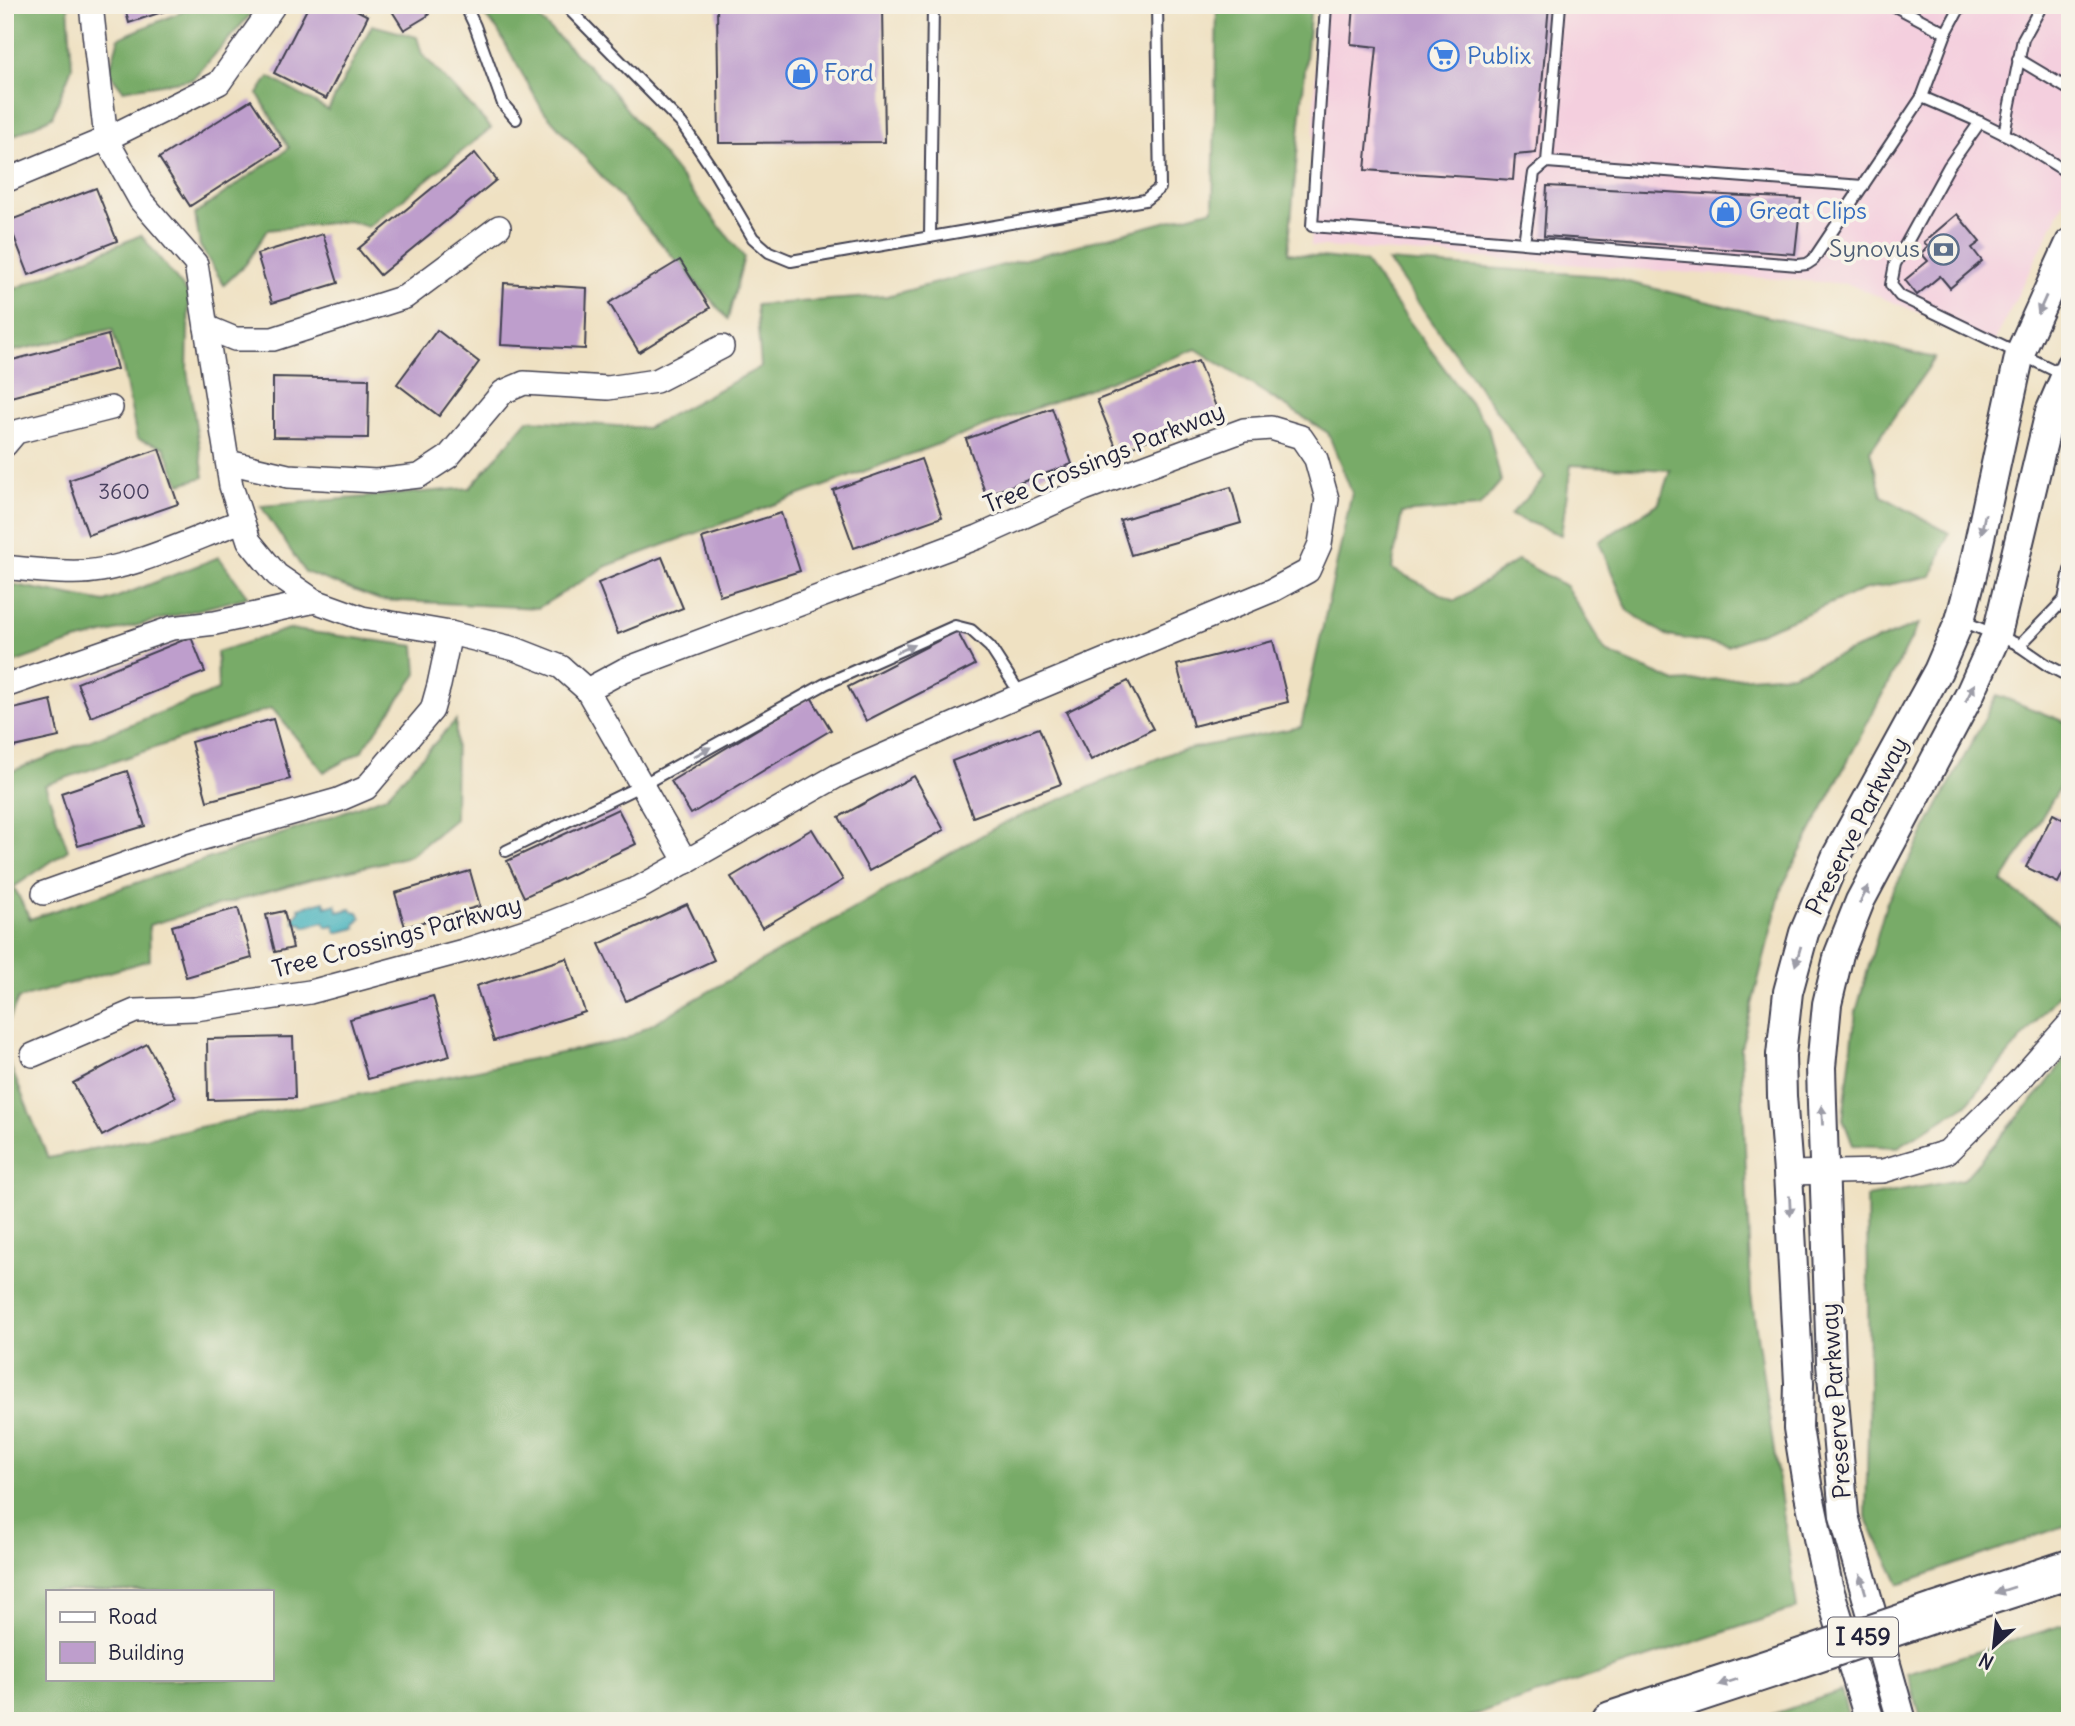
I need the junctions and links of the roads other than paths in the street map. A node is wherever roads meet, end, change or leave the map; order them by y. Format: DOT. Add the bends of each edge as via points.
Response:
graph roads {
  1 [pos="91,5"];
  2 [pos="274,5"];
  3 [pos="465,5"];
  4 [pos="565,5"];
  5 [pos="933,5"];
  6 [pos="1157,5"];
  7 [pos="1326,5"];
  8 [pos="1560,5"];
  9 [pos="1893,5"];
  10 [pos="1961,5"];
  11 [pos="2042,5"];
  12 [pos="1946,33"];
  13 [pos="2018,59"];
  14 [pos="2070,90"];
  15 [pos="1922,97"];
  16 [pos="516,119"];
  17 [pos="1980,122"];
  18 [pos="2004,134"];
  19 [pos="106,139"];
  20 [pos="1547,162"];
  21 [pos="2070,174"];
  22 [pos="5,181"];
  23 [pos="1863,186"];
  24 [pos="499,227"];
  25 [pos="930,237"];
  26 [pos="1524,243"];
  27 [pos="2070,243"];
  28 [pos="206,327"];
  29 [pos="722,347"];
  30 [pos="2020,353"];
  31 [pos="2068,371"];
  32 [pos="111,408"];
  33 [pos="5,445"];
  34 [pos="228,462"];
  35 [pos="242,521"];
  36 [pos="5,567"];
  37 [pos="2070,570"];
  38 [pos="314,601"];
  39 [pos="1960,620"];
  40 [pos="450,633"];
  41 [pos="2008,640"];
  42 [pos="2070,677"];
  43 [pos="5,686"];
  44 [pos="587,690"];
  45 [pos="1021,695"];
  46 [pos="642,785"];
  47 [pos="506,851"];
  48 [pos="686,862"];
  49 [pos="44,893"];
  50 [pos="2070,1023"];
  51 [pos="33,1055"];
  52 [pos="1825,1172"];
  53 [pos="1788,1173"];
  54 [pos="2067,1570"];
  55 [pos="1611,1721"];
  56 [pos="1870,1721"];
  57 [pos="1902,1721"];
  1 -- 19 [label="street"];
  2 -- 19 [label="street" via="219,83"];
  3 -- 16 [label="lane" via="503,104"];
  4 -- 25 [label="lane" via="682,124 753,238 769,252 791,261"];
  5 -- 25 [label="lane"];
  6 -- 25 [label="lane" via="1160,188 1145,200"];
  7 -- 26 [label="lane" via="1312,226"];
  8 -- 20 [label="lane"];
  9 -- 12 [label="lane"];
  10 -- 12 [label="lane"];
  11 -- 13 [label="lane" via="2023,39"];
  12 -- 15 [label="lane"];
  13 -- 14 [label="lane"];
  13 -- 18 [label="lane"];
  15 -- 17 [label="lane"];
  15 -- 23 [label="lane"];
  17 -- 18 [label="lane"];
  17 -- 30 [label="lane" via="1949,166 1895,264 1891,285 1900,296"];
  18 -- 21 [label="lane"];
  19 -- 22 [label="street"];
  19 -- 28 [label="street" via="141,201 196,264"];
  20 -- 23 [label="lane"];
  20 -- 26 [label="lane" via="1534,173"];
  23 -- 26 [label="lane" via="1807,264"];
  24 -- 28 [label="street" via="405,297 273,339 235,339"];
  27 -- 30 [label="street, Preserve Parkway, one-way"];
  28 -- 34 [label="street"];
  29 -- 34 [label="street" via="656,381 608,388 524,383 503,392 448,457 419,476 376,481 288,476"];
  30 -- 31 [label="lane"];
  30 -- 39 [label="street, Preserve Parkway, one-way"];
  31 -- 41 [label="street, Preserve Parkway" via="2050,412"];
  32 -- 33 [label="street" via="16,432"];
  34 -- 35 [label="street"];
  35 -- 36 [label="street" via="126,564 83,572"];
  35 -- 38 [label="street" via="249,541 277,575"];
  37 -- 41 [label="lane" via="2064,600"];
  38 -- 40 [label="street" via="362,618"];
  38 -- 43 [label="street" via="172,628"];
  39 -- 41 [label="lane"];
  39 -- 53 [label="street, Preserve Parkway, one-way" via="1938,671 1837,855 1804,933 1788,992 1781,1055"];
  40 -- 44 [label="street" via="515,649 561,667"];
  40 -- 49 [label="street" via="432,710 366,788 182,844"];
  41 -- 42 [label="lane"];
  52 -- 41 [label="street, Preserve Parkway, one-way" via="1821,1067 1827,1004 1839,954 1860,901 1969,696"];
  44 -- 45 [label="street, Tree Crossings Parkway" via="624,670 978,537 1084,489 1244,430 1270,428 1301,437 1316,459 1327,499 1320,544 1308,571 1273,590"];
  44 -- 46 [label="street"];
  46 -- 45 [label="lane, one-way" via="825,684 955,626 971,630 990,647"];
  45 -- 48 [label="street, Tree Crossings Parkway" via="837,776"];
  46 -- 47 [label="lane"];
  46 -- 48 [label="street"];
  48 -- 51 [label="street, Tree Crossings Parkway" via="639,888 463,951 310,992 195,1009 135,1011"];
  50 -- 52 [label="street" via="1947,1152 1883,1171"];
  52 -- 53 [label="street"];
  57 -- 52 [label="street, Preserve Parkway, one-way" via="1844,1516 1831,1363"];
  53 -- 56 [label="street, Preserve Parkway, one-way" via="1798,1428 1828,1586"];
  54 -- 55 [label="highway, I 459, one-way, bridge"];
}
